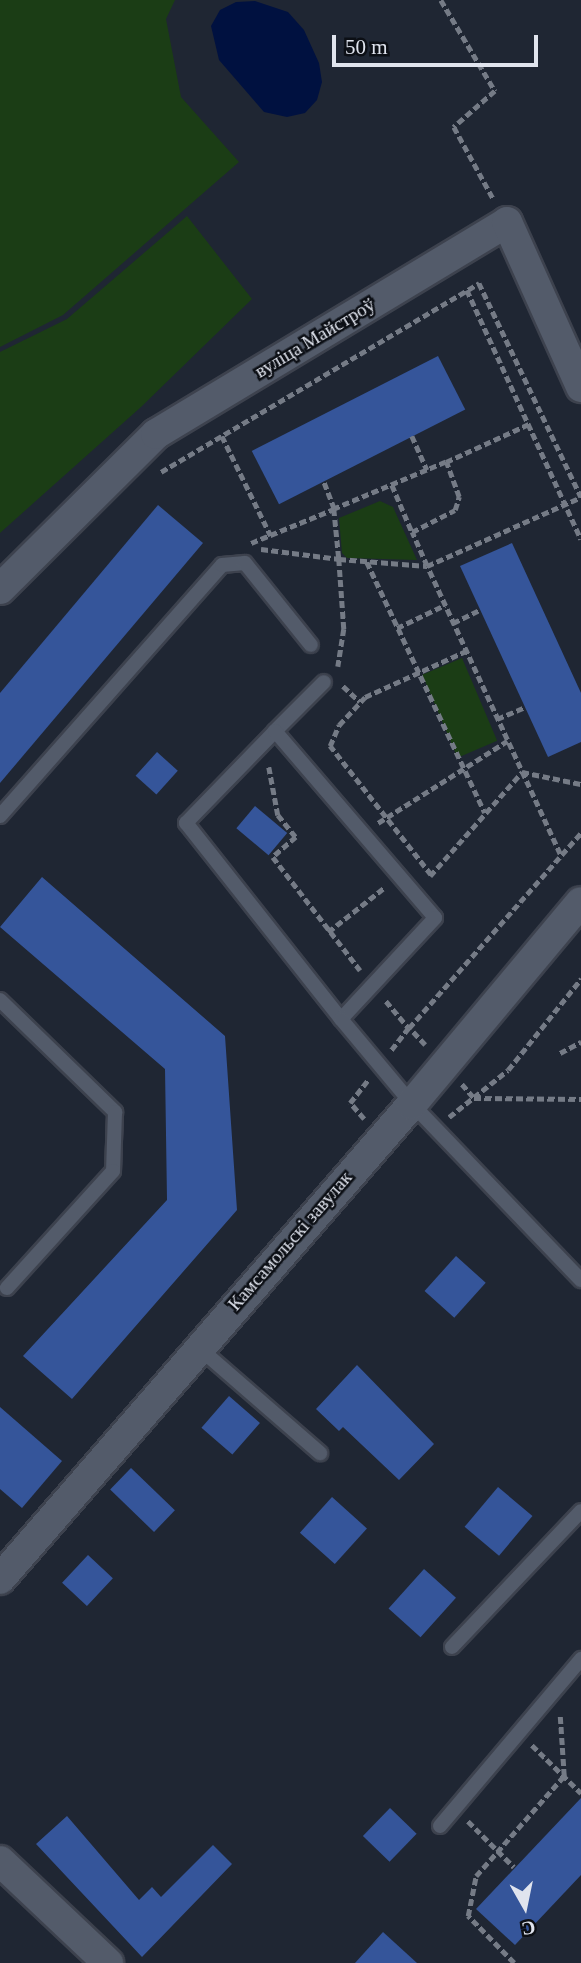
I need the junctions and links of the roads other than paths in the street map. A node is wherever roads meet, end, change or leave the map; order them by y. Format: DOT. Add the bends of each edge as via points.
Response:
graph roads {
  1 [pos="581,387"];
  2 [pos="0,589"];
  3 [pos="311,645"];
  4 [pos="324,682"];
  5 [pos="275,731"];
  6 [pos="0,816"];
  7 [pos="581,902"];
  8 [pos="0,1000"];
  9 [pos="341,1019"];
  10 [pos="412,1104"];
  11 [pos="581,1280"];
  12 [pos="7,1288"];
  13 [pos="198,1347"];
  14 [pos="320,1453"];
  15 [pos="581,1511"];
  16 [pos="0,1579"];
  17 [pos="452,1647"];
  18 [pos="581,1659"];
  19 [pos="440,1826"];
  20 [pos="0,1861"];
  21 [pos="108,1963"];
  1 -- 2 [label="street, вуліца Майстроў" via="507,222 156,434"];
  3 -- 6 [label="lane" via="245,563 222,565"];
  4 -- 5 [label="lane"];
  5 -- 9 [label="lane" via="186,823"];
  5 -- 9 [label="lane" via="435,918"];
  7 -- 10 [label="street, Камсамольскі завулак"];
  8 -- 12 [label="lane" via="115,1112 113,1171"];
  9 -- 10 [label="lane"];
  10 -- 11 [label="lane"];
  10 -- 13 [label="street, Камсамольскі завулак"];
  13 -- 14 [label="lane"];
  13 -- 16 [label="street, Камсамольскі завулак"];
  15 -- 17 [label="lane"];
  18 -- 19 [label="lane"];
  20 -- 21 [label="street"];
}
